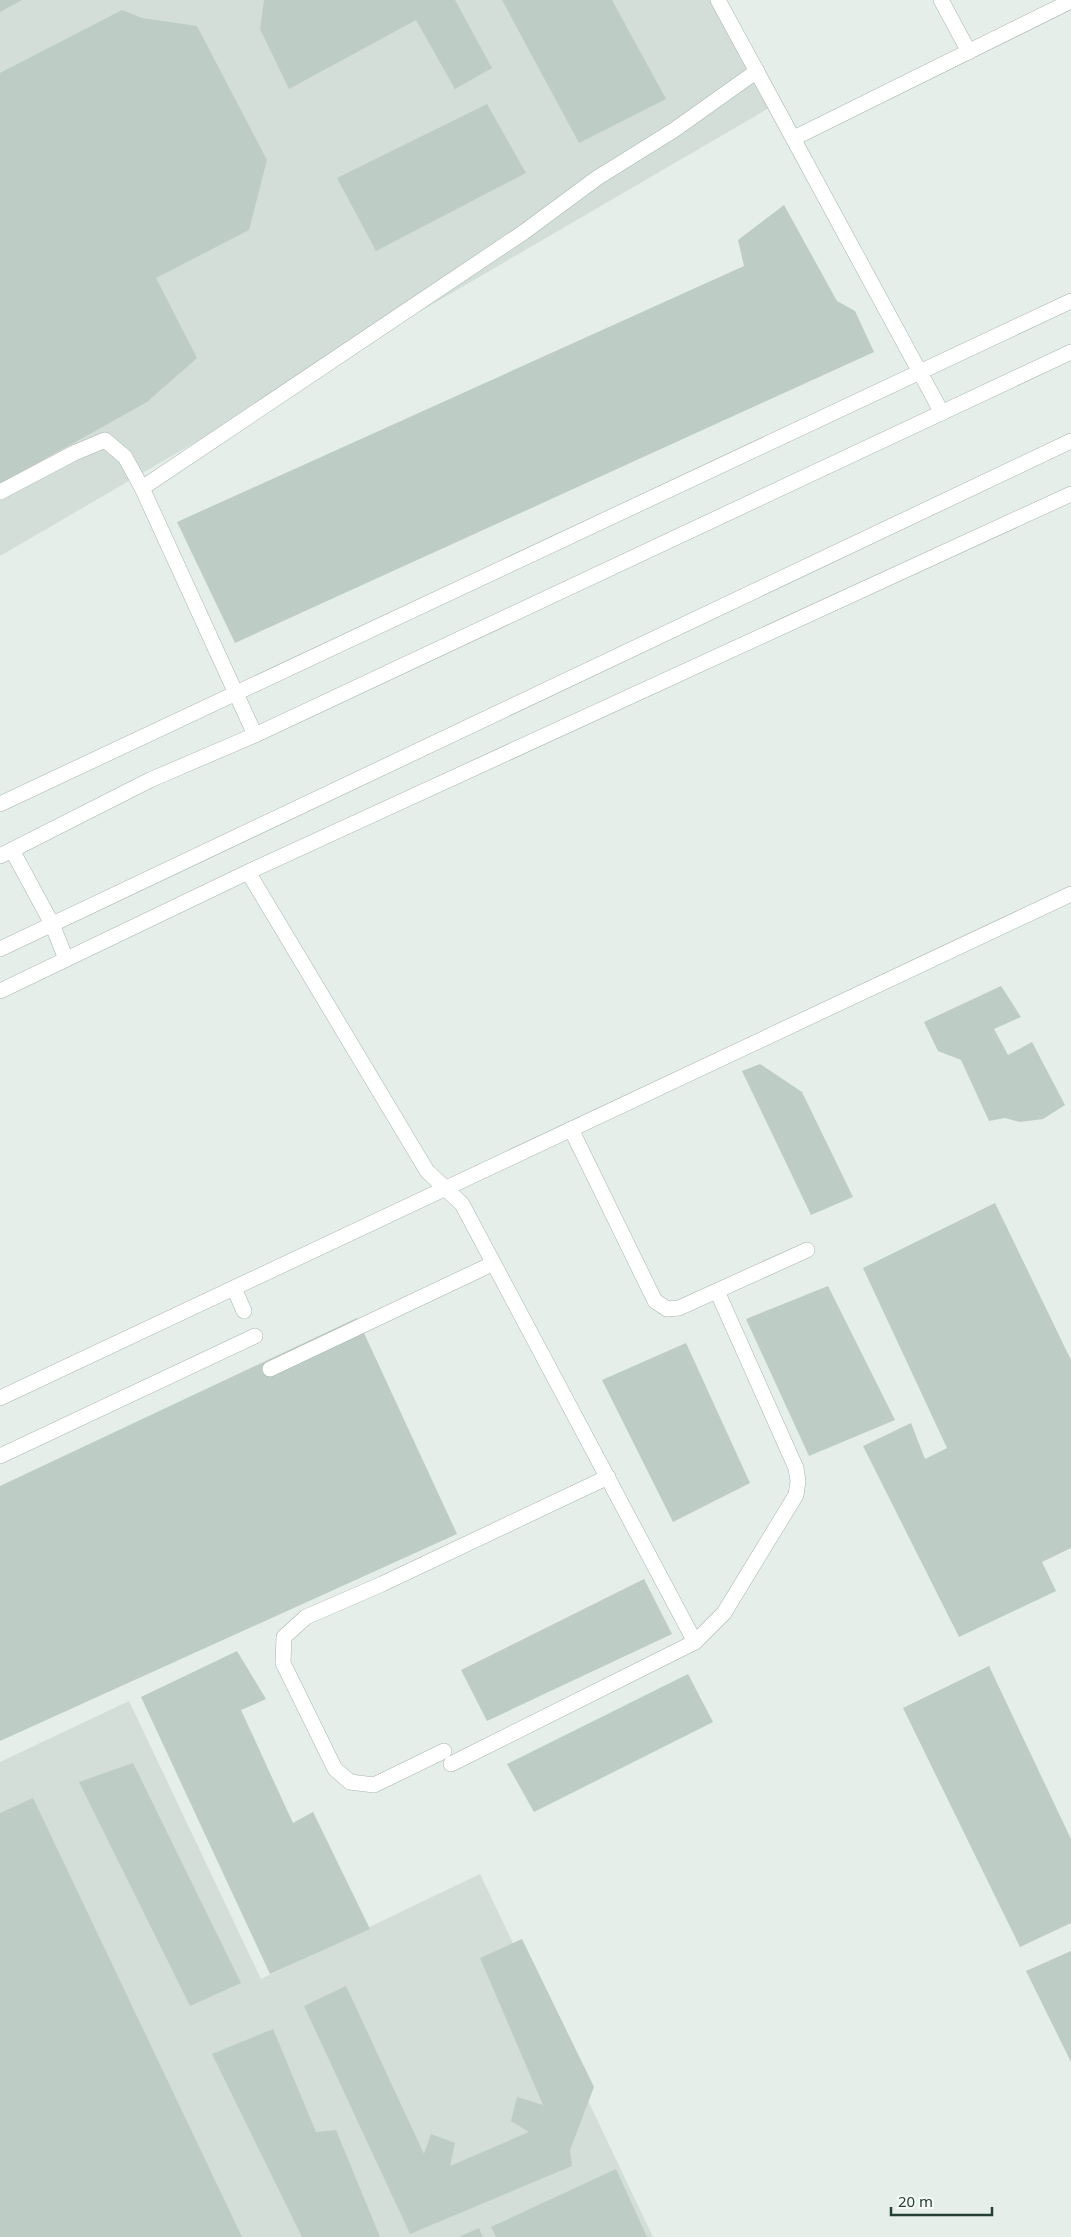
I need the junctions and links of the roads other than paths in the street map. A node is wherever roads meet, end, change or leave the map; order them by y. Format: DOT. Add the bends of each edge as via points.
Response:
graph roads {
  1 [pos="718,0"];
  2 [pos="941,0"];
  3 [pos="1071,1"];
  4 [pos="969,52"];
  5 [pos="757,71"];
  6 [pos="794,138"];
  7 [pos="1071,301"];
  8 [pos="1071,352"];
  9 [pos="920,372"];
  10 [pos="942,413"];
  11 [pos="1071,441"];
  12 [pos="142,488"];
  13 [pos="0,492"];
  14 [pos="1071,494"];
  15 [pos="236,693"];
  16 [pos="255,736"];
  17 [pos="0,804"];
  18 [pos="6,853"];
  19 [pos="248,872"];
  20 [pos="1071,894"];
  21 [pos="52,924"];
  22 [pos="0,949"];
  23 [pos="66,959"];
  24 [pos="0,992"];
  25 [pos="571,1129"];
  26 [pos="447,1188"];
  27 [pos="807,1250"];
  28 [pos="492,1264"];
  29 [pos="234,1288"];
  30 [pos="717,1291"];
  31 [pos="244,1311"];
  32 [pos="256,1336"];
  33 [pos="270,1369"];
  34 [pos="0,1398"];
  35 [pos="0,1456"];
  36 [pos="608,1477"];
  37 [pos="695,1642"];
  38 [pos="444,1751"];
  39 [pos="452,1764"];
  1 -- 5 [label="street"];
  2 -- 4 [label="street"];
  3 -- 4 [label="street"];
  4 -- 6 [label="street"];
  5 -- 6 [label="street"];
  5 -- 12 [label="street"];
  6 -- 9 [label="street"];
  7 -- 9 [label="street"];
  8 -- 10 [label="street"];
  9 -- 10 [label="street"];
  9 -- 15 [label="street"];
  10 -- 16 [label="street"];
  11 -- 21 [label="street"];
  12 -- 13 [label="street" via="125,457 105,440"];
  12 -- 15 [label="street"];
  14 -- 19 [label="street"];
  15 -- 16 [label="street"];
  15 -- 17 [label="street"];
  16 -- 18 [label="street" via="150,780"];
  18 -- 21 [label="street"];
  19 -- 23 [label="street"];
  19 -- 26 [label="street" via="427,1171"];
  20 -- 25 [label="street"];
  21 -- 22 [label="street"];
  21 -- 23 [label="street"];
  23 -- 24 [label="street"];
  25 -- 26 [label="street"];
  25 -- 30 [label="street" via="655,1301 667,1309 679,1308"];
  26 -- 28 [label="street" via="462,1204"];
  26 -- 29 [label="street"];
  27 -- 30 [label="street"];
  28 -- 33 [label="street"];
  28 -- 36 [label="street"];
  29 -- 31 [label="street"];
  29 -- 34 [label="street"];
  30 -- 37 [label="street" via="796,1468 798,1481 796,1496 724,1613"];
  32 -- 35 [label="street"];
  36 -- 37 [label="street"];
  36 -- 38 [label="street" via="306,1617 284,1637 283,1663 335,1769 350,1782 374,1785"];
  37 -- 39 [label="street"];
}
